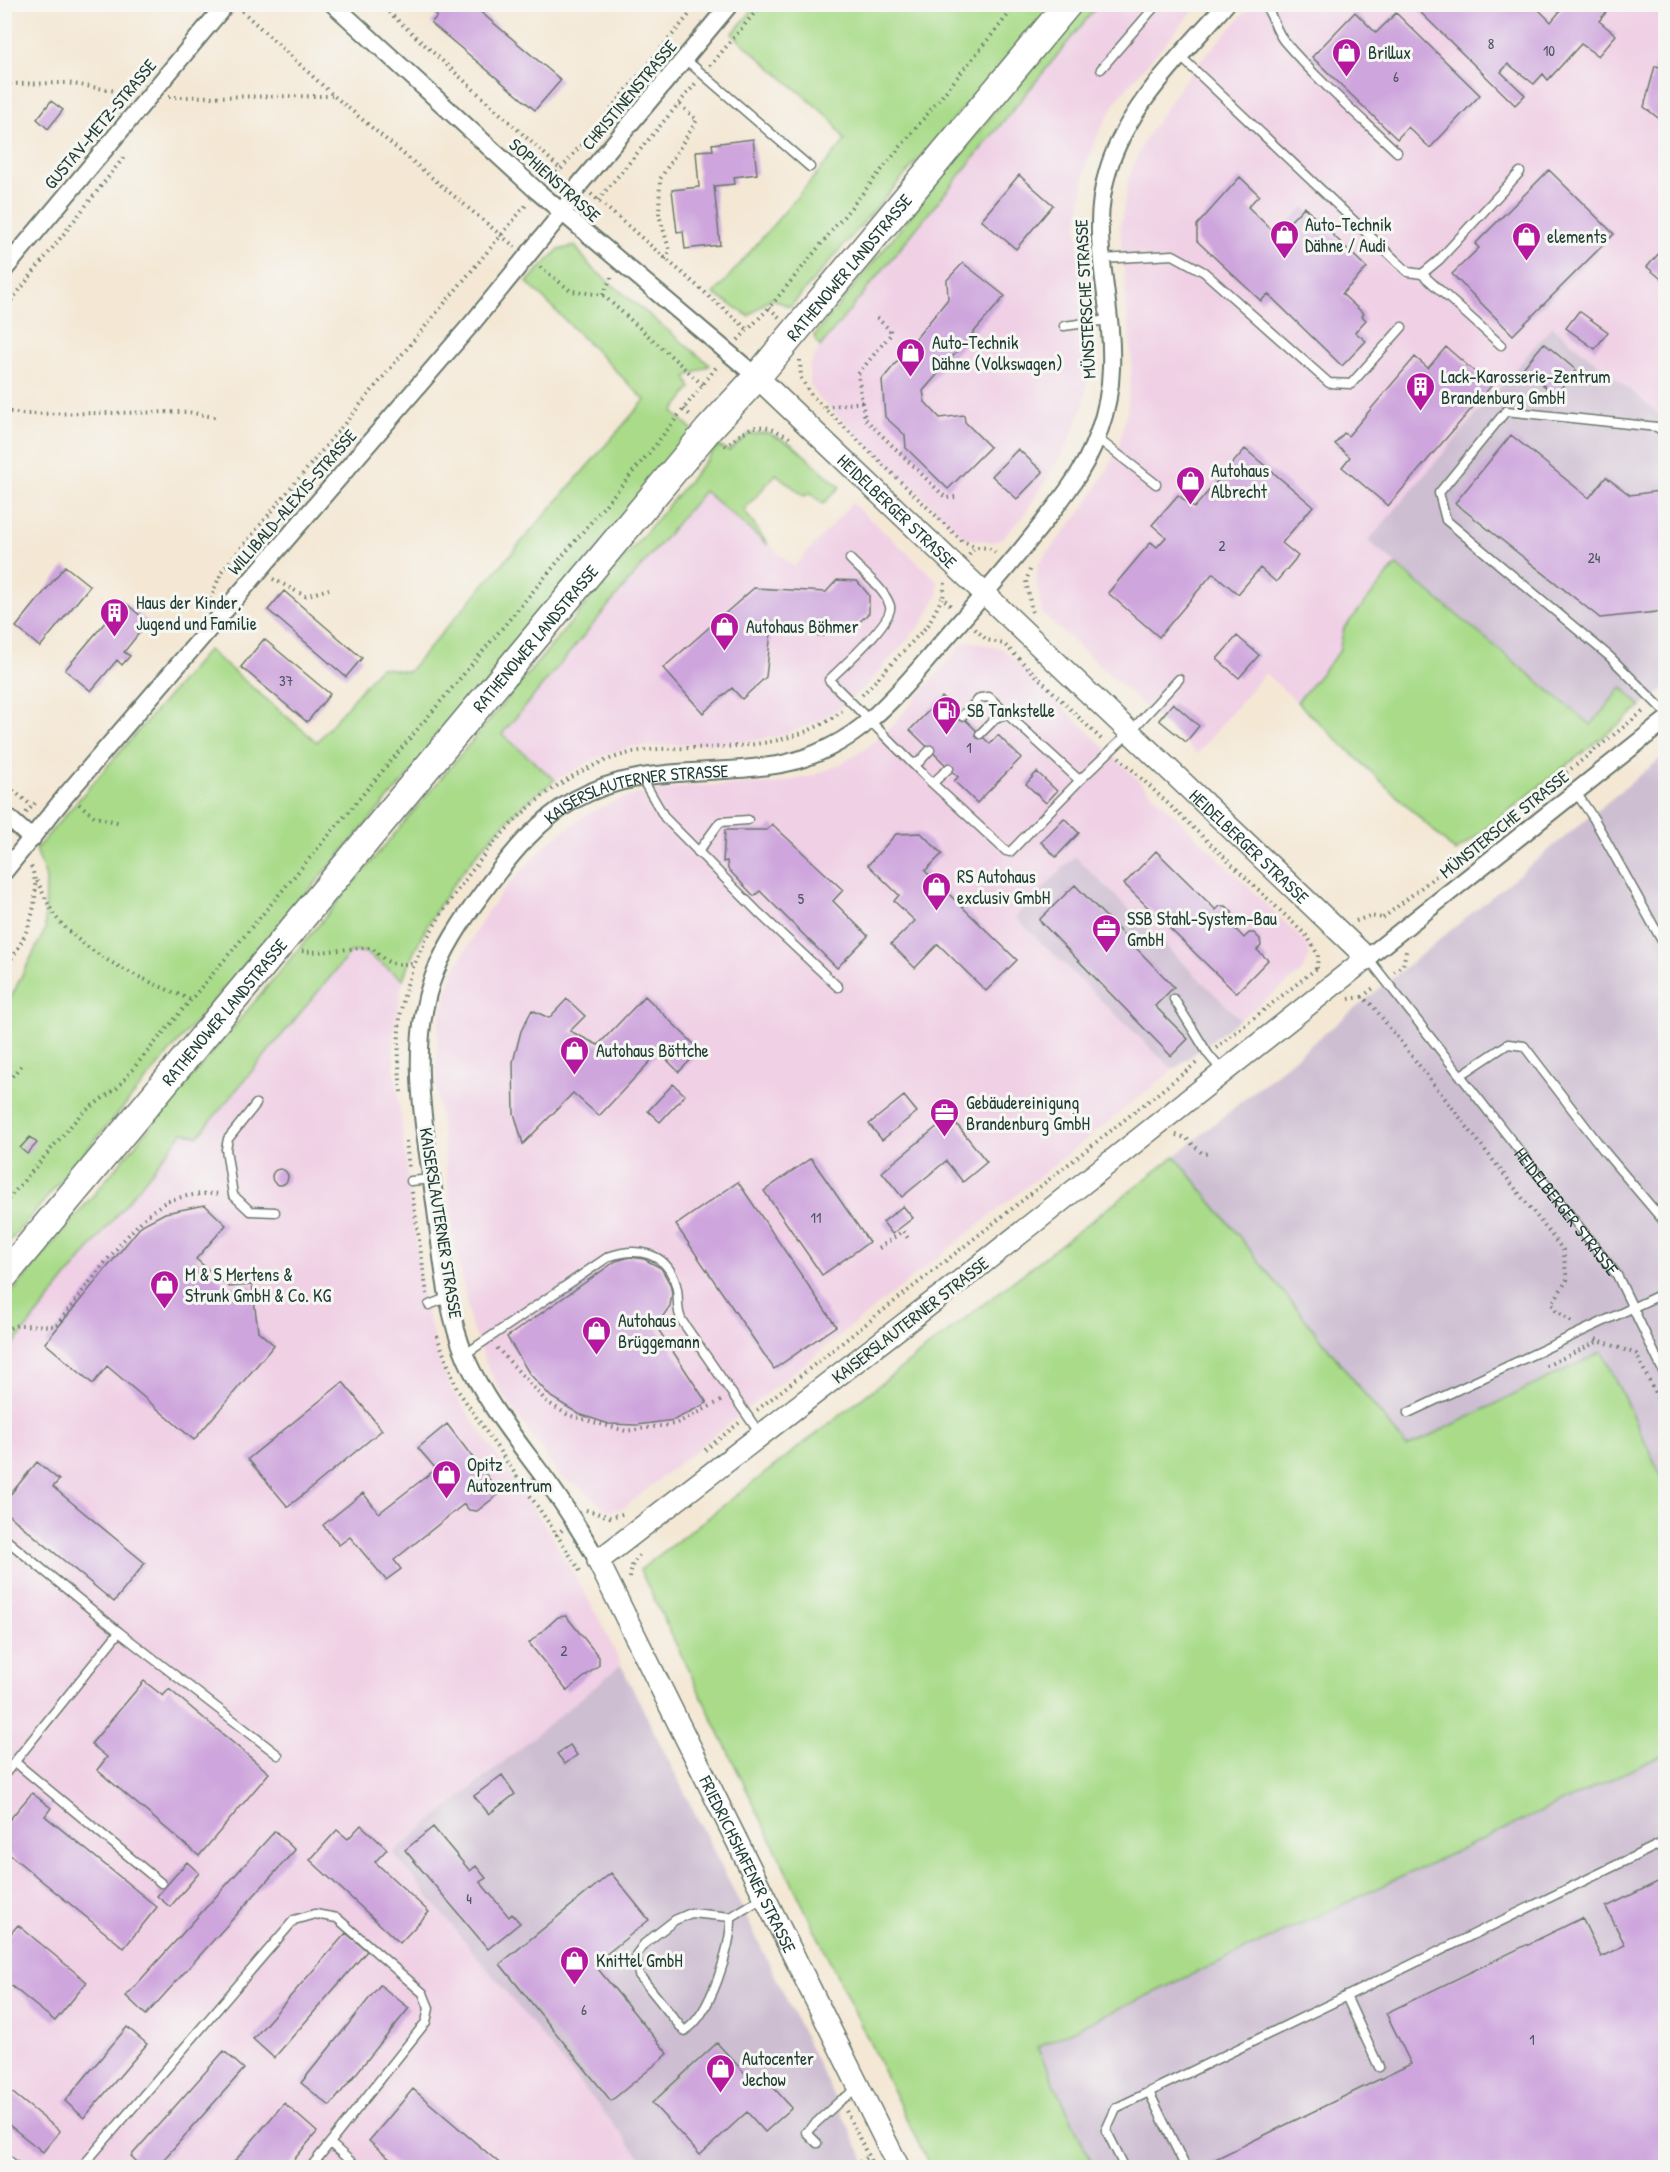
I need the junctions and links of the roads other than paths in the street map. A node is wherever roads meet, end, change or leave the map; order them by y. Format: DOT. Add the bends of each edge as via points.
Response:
graph roads {
  1 [pos="333,4"];
  2 [pos="730,4"];
  3 [pos="1068,4"];
  4 [pos="1157,4"];
  5 [pos="1226,4"];
  6 [pos="1264,4"];
  7 [pos="235,9"];
  8 [pos="1180,57"];
  9 [pos="685,59"];
  10 [pos="1101,69"];
  11 [pos="1397,152"];
  12 [pos="810,167"];
  13 [pos="1520,172"];
  14 [pos="562,213"];
  15 [pos="1100,259"];
  16 [pos="4,270"];
  17 [pos="1422,274"];
  18 [pos="1108,320"];
  19 [pos="1064,326"];
  20 [pos="1402,327"];
  21 [pos="1501,345"];
  22 [pos="757,377"];
  23 [pos="1665,434"];
  24 [pos="1097,438"];
  25 [pos="1156,484"];
  26 [pos="850,560"];
  27 [pos="985,593"];
  28 [pos="1179,679"];
  29 [pos="1665,713"];
  30 [pos="1008,715"];
  31 [pos="962,716"];
  32 [pos="1665,720"];
  33 [pos="868,722"];
  34 [pos="1131,732"];
  35 [pos="980,734"];
  36 [pos="930,750"];
  37 [pos="912,763"];
  38 [pos="949,768"];
  39 [pos="641,776"];
  40 [pos="1082,778"];
  41 [pos="931,782"];
  42 [pos="1575,791"];
  43 [pos="4,814"];
  44 [pos="748,820"];
  45 [pos="28,844"];
  46 [pos="698,852"];
  47 [pos="4,872"];
  48 [pos="1665,948"];
  49 [pos="1367,958"];
  50 [pos="838,987"];
  51 [pos="1174,999"];
  52 [pos="1223,1072"];
  53 [pos="1461,1075"];
  54 [pos="256,1104"];
  55 [pos="432,1179"];
  56 [pos="411,1181"];
  57 [pos="275,1212"];
  58 [pos="1665,1224"];
  59 [pos="4,1276"];
  60 [pos="1665,1292"];
  61 [pos="449,1297"];
  62 [pos="429,1305"];
  63 [pos="1632,1307"];
  64 [pos="464,1355"];
  65 [pos="1665,1377"];
  66 [pos="1408,1413"];
  67 [pos="760,1435"];
  68 [pos="4,1538"];
  69 [pos="598,1561"];
  70 [pos="119,1632"];
  71 [pos="278,1755"];
  72 [pos="15,1762"];
  73 [pos="4,1775"];
  74 [pos="1665,1841"];
  75 [pos="161,1883"];
  76 [pos="767,1895"];
  77 [pos="731,1917"];
  78 [pos="1346,1996"];
  79 [pos="1379,2067"];
  80 [pos="861,2087"];
  81 [pos="1149,2092"];
  82 [pos="330,2143"];
  83 [pos="817,2143"];
  84 [pos="4,2157"];
  85 [pos="18,2168"];
  86 [pos="81,2168"];
  87 [pos="310,2168"];
  88 [pos="358,2168"];
  89 [pos="900,2168"];
  90 [pos="1125,2168"];
  91 [pos="1186,2168"];
  1 -- 14 [label="street, SOPHIENSTRASSE"];
  2 -- 9 [label="street, CHRISTINENSTRASSE"];
  3 -- 22 [label="main road, RATHENOWER LANDSTRASSE"];
  4 -- 10 [label="lane"];
  5 -- 8 [label="street, MÜNSTERSCHE STRASSE"];
  6 -- 11 [label="lane" via="1282,38 1301,60"];
  7 -- 16 [label="street, GUSTAV-METZ-STRASSE"];
  8 -- 15 [label="street, MÜNSTERSCHE STRASSE" via="1125,127 1114,152 1101,199"];
  8 -- 17 [label="lane" via="1393,260 1408,272"];
  9 -- 12 [label="lane"];
  9 -- 14 [label="street, CHRISTINENSTRASSE" via="579,185"];
  13 -- 17 [label="lane"];
  14 -- 22 [label="street, SOPHIENSTRASSE"];
  14 -- 45 [label="street, WILLIBALD-ALEXIS-STRASSE"];
  15 -- 18 [label="street, MÜNSTERSCHE STRASSE"];
  15 -- 20 [label="lane" via="1173,255 1204,272 1329,383 1351,384"];
  17 -- 21 [label="lane"];
  18 -- 19 [label="lane"];
  18 -- 24 [label="street, MÜNSTERSCHE STRASSE" via="1112,366"];
  22 -- 27 [label="street, HEIDELBERGER STRASSE"];
  22 -- 59 [label="main road, RATHENOWER LANDSTRASSE" via="708,430"];
  23 -- 29 [label="lane" via="1657,427 1506,411 1438,493 1446,520 1609,656"];
  24 -- 25 [label="lane"];
  24 -- 27 [label="street, MÜNSTERSCHE STRASSE" via="1070,488"];
  26 -- 33 [label="lane" via="887,598 891,608 878,630 829,680"];
  27 -- 33 [label="street, KAISERSLAUTERNER STRASSE"];
  27 -- 34 [label="street, HEIDELBERGER STRASSE"];
  28 -- 34 [label="lane"];
  30 -- 31 [label="lane" via="989,697 980,698"];
  30 -- 35 [label="lane" via="997,717"];
  30 -- 40 [label="lane" via="1078,779"];
  32 -- 42 [label="street, MÜNSTERSCHE STRASSE"];
  33 -- 37 [label="lane"];
  33 -- 39 [label="street, KAISERSLAUTERNER STRASSE" via="809,757 780,764"];
  34 -- 40 [label="lane"];
  34 -- 49 [label="street, HEIDELBERGER STRASSE"];
  36 -- 37 [label="lane" via="919,762"];
  37 -- 41 [label="lane"];
  38 -- 41 [label="lane"];
  39 -- 46 [label="lane" via="665,818"];
  39 -- 55 [label="street, KAISERSLAUTERNER STRASSE" via="599,787 546,820 502,866 447,947 434,974 422,1027 422,1090"];
  40 -- 41 [label="lane" via="1010,852"];
  42 -- 48 [label="lane"];
  42 -- 49 [label="street, MÜNSTERSCHE STRASSE"];
  43 -- 45 [label="street"];
  44 -- 46 [label="lane" via="720,822"];
  45 -- 47 [label="street, WILLIBALD-ALEXIS-STRASSE"];
  46 -- 50 [label="lane"];
  49 -- 52 [label="street, KAISERSLAUTERNER STRASSE"];
  49 -- 53 [label="lane, HEIDELBERGER STRASSE"];
  51 -- 52 [label="lane"];
  52 -- 67 [label="street, KAISERSLAUTERNER STRASSE"];
  53 -- 58 [label="lane" via="1508,1044 1524,1046"];
  53 -- 63 [label="lane, HEIDELBERGER STRASSE" via="1607,1262"];
  54 -- 57 [label="lane" via="228,1139 233,1195 250,1211"];
  55 -- 56 [label="lane"];
  55 -- 61 [label="street, KAISERSLAUTERNER STRASSE"];
  60 -- 63 [label="lane"];
  61 -- 62 [label="lane"];
  61 -- 64 [label="street, KAISERSLAUTERNER STRASSE"];
  63 -- 65 [label="lane, HEIDELBERGER STRASSE"];
  63 -- 66 [label="lane"];
  64 -- 67 [label="lane" via="608,1257 626,1251 643,1252 670,1271 676,1286 676,1310"];
  64 -- 69 [label="street, KAISERSLAUTERNER STRASSE" via="491,1405 574,1520"];
  67 -- 69 [label="street, KAISERSLAUTERNER STRASSE"];
  68 -- 70 [label="lane"];
  69 -- 76 [label="street, FRIEDRICHSHAFENER STRASSE"];
  70 -- 71 [label="lane"];
  70 -- 72 [label="lane"];
  72 -- 73 [label="lane"];
  72 -- 75 [label="lane"];
  74 -- 78 [label="lane"];
  76 -- 77 [label="lane"];
  76 -- 80 [label="street, FRIEDRICHSHAFENER STRASSE"];
  77 -- 77 [label="lane" via="691,1913 667,1926 636,1955 639,1975 684,2031 694,2026 703,2013 731,1935"];
  78 -- 79 [label="lane"];
  78 -- 81 [label="lane"];
  80 -- 83 [label="lane" via="806,2132"];
  80 -- 89 [label="street, FRIEDRICHSHAFENER STRASSE"];
  81 -- 90 [label="lane" via="1116,2108 1106,2130"];
  81 -- 91 [label="lane"];
  82 -- 86 [label="lane" via="426,2022 429,2008 423,1993 337,1918 315,1914 294,1920"];
  82 -- 87 [label="lane"];
  82 -- 88 [label="lane"];
  84 -- 85 [label="lane"];
}
